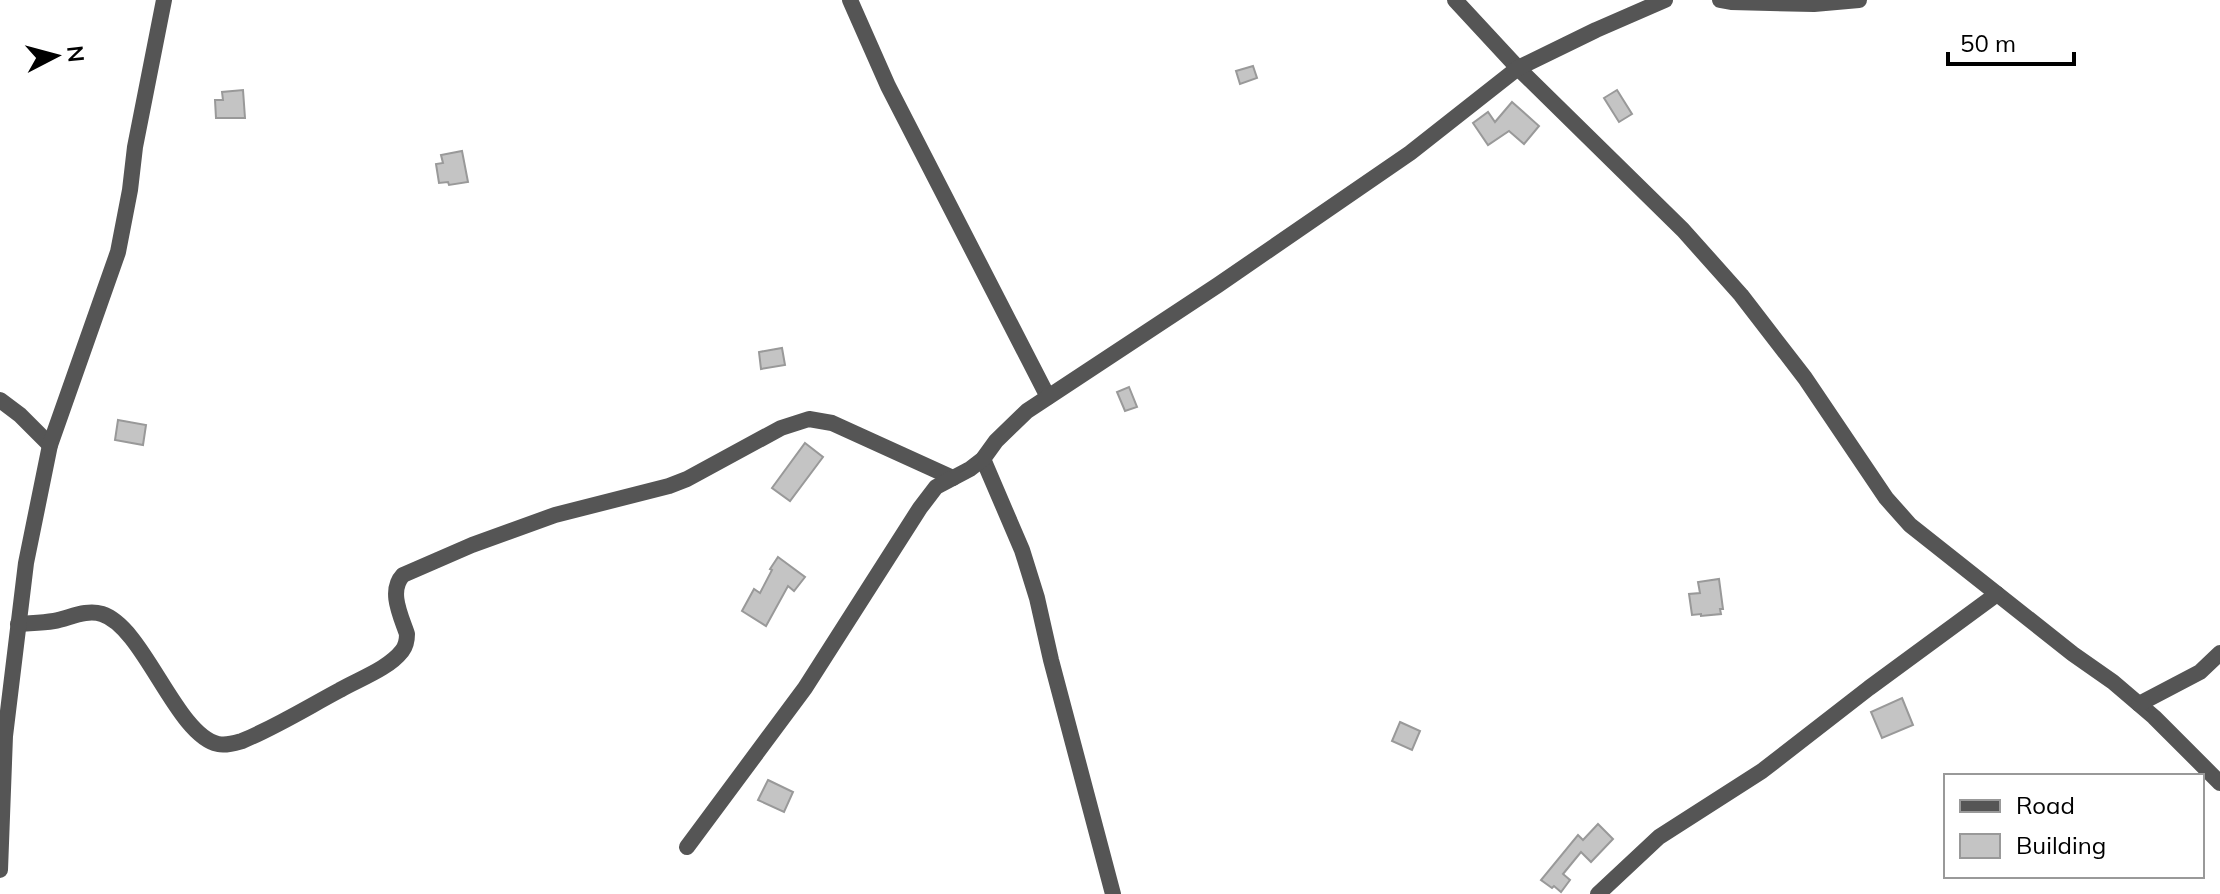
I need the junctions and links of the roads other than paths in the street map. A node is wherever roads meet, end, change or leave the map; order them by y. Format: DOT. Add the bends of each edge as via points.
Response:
graph roads {
  1 [pos="164,0"];
  2 [pos="850,0"];
  3 [pos="1455,0"];
  4 [pos="1665,0"];
  5 [pos="1720,0"];
  6 [pos="1859,0"];
  7 [pos="1518,68"];
  8 [pos="1048,397"];
  9 [pos="0,400"];
  10 [pos="50,445"];
  11 [pos="983,459"];
  12 [pos="953,478"];
  13 [pos="1997,594"];
  14 [pos="18,624"];
  15 [pos="2220,653"];
  16 [pos="2139,704"];
  17 [pos="2220,783"];
  18 [pos="2,802"];
  19 [pos="687,847"];
  20 [pos="0,870"];
  21 [pos="1113,894"];
  22 [pos="1598,894"];
  1 -- 10 [label="street" via="118,252"];
  2 -- 8 [label="street" via="888,86"];
  3 -- 7 [label="street"];
  4 -- 7 [label="street"];
  5 -- 6 [label="street"];
  7 -- 8 [label="street" via="1410,153"];
  7 -- 13 [label="street" via="1683,230 1741,295 1910,525"];
  8 -- 11 [label="street" via="1027,411"];
  9 -- 10 [label="street"];
  10 -- 14 [label="street"];
  11 -- 12 [label="street"];
  11 -- 21 [label="street" via="1037,598"];
  12 -- 14 [label="street" via="832,423 809,419 781,428 687,479 555,515 403,575 396,592 407,634 401,652 386,665 229,744 211,741 193,727 140,650 109,617 89,612"];
  12 -- 19 [label="street" via="925,500 805,688"];
  13 -- 16 [label="street"];
  13 -- 22 [label="street" via="1762,771 1659,837"];
  14 -- 18 [label="street"];
  15 -- 16 [label="street" via="2200,672"];
  16 -- 17 [label="street"];
  18 -- 20 [label="street"];
}
